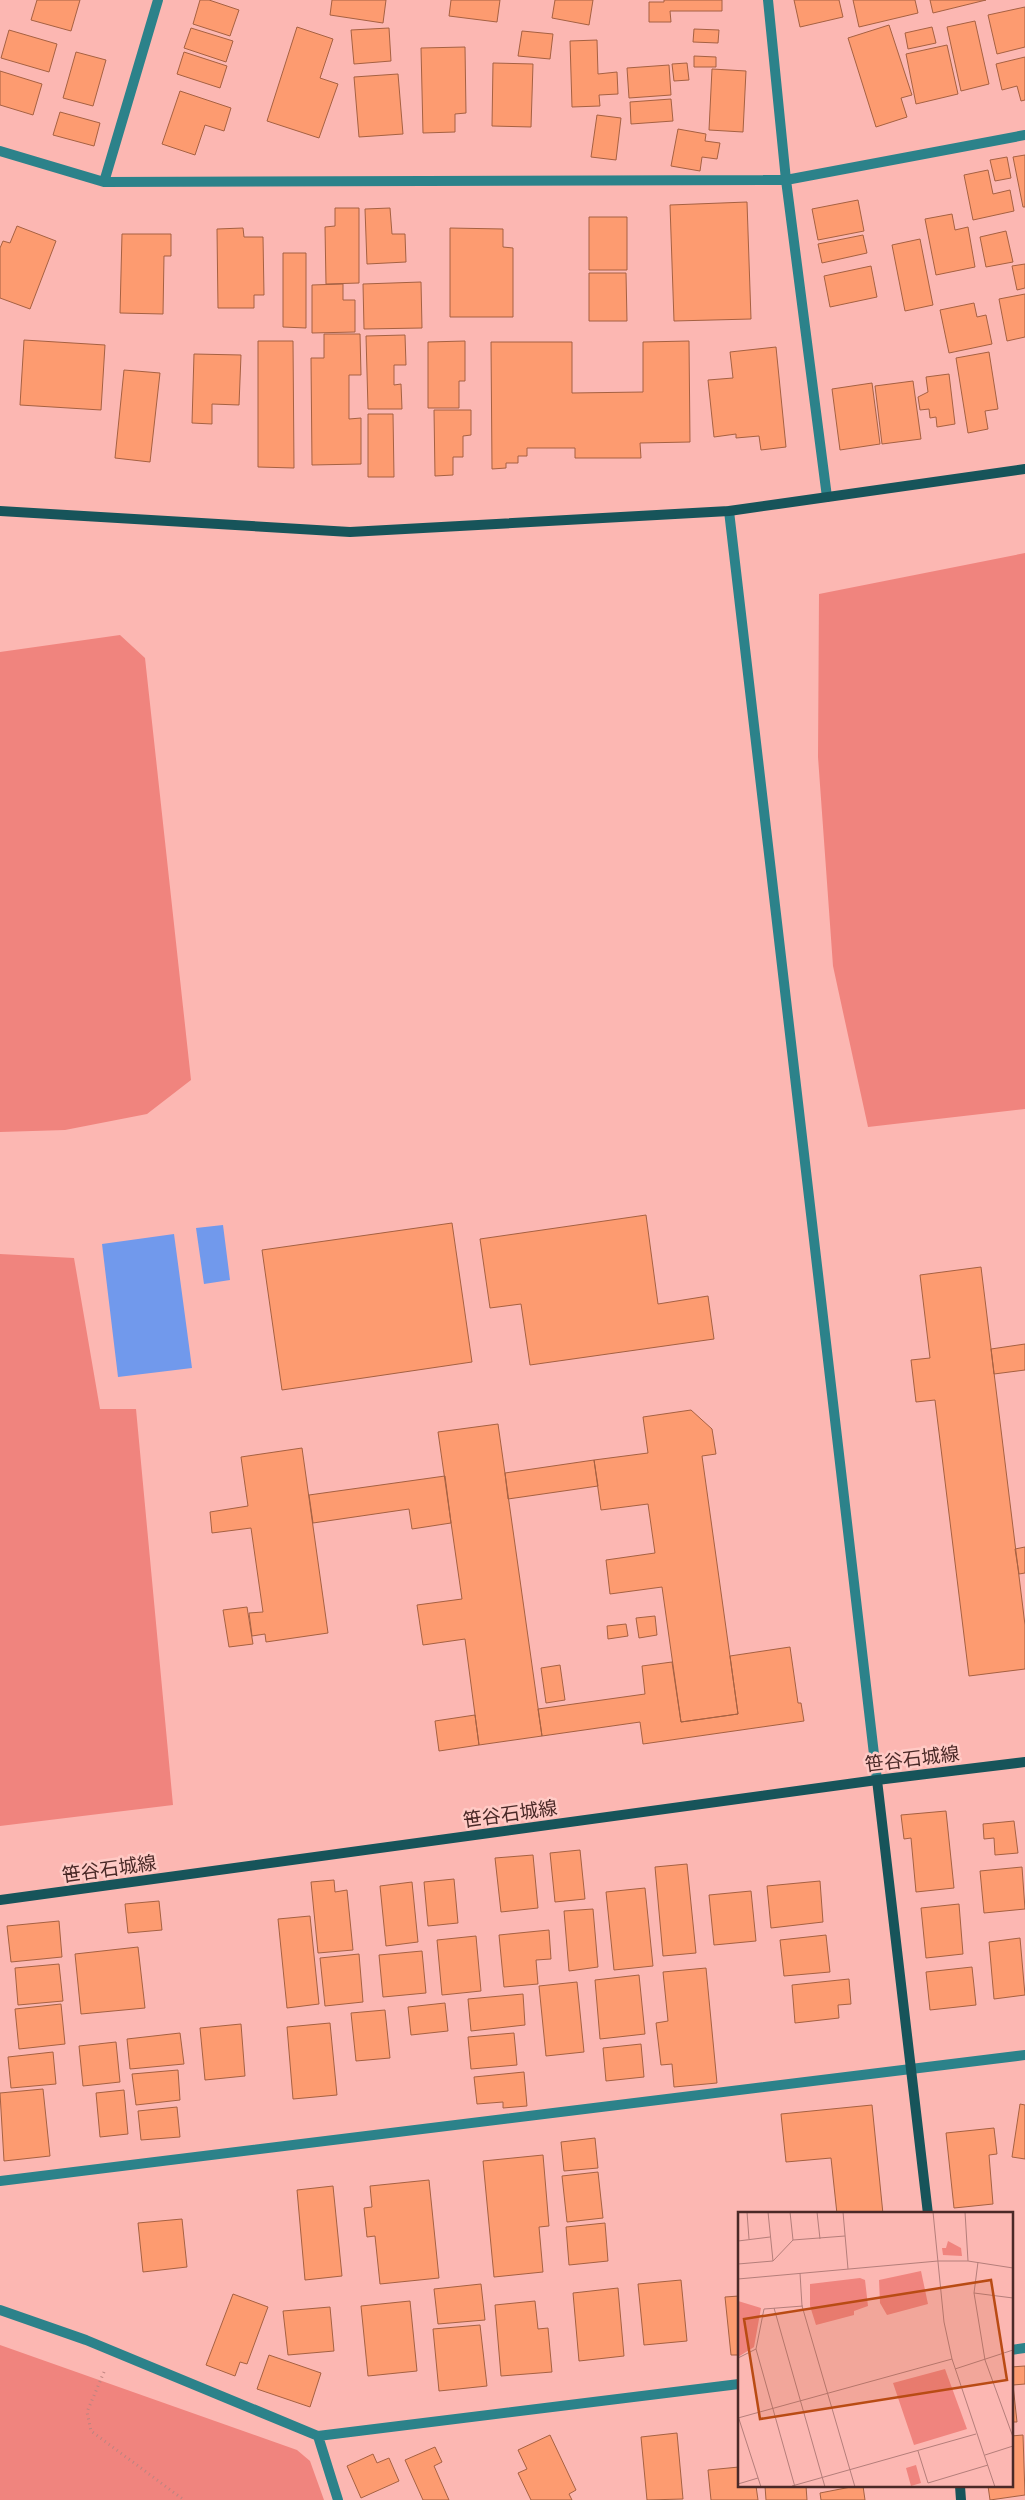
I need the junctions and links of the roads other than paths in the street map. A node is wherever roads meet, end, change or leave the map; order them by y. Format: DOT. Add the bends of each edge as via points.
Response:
graph roads {
  1 [pos="158,0"];
  2 [pos="768,0"];
  3 [pos="1025,135"];
  4 [pos="0,151"];
  5 [pos="786,180"];
  6 [pos="104,182"];
  7 [pos="1025,469"];
  8 [pos="827,497"];
  9 [pos="0,511"];
  10 [pos="729,511"];
  11 [pos="1025,1762"];
  12 [pos="877,1780"];
  13 [pos="0,1900"];
  14 [pos="1025,2055"];
  15 [pos="911,2069"];
  16 [pos="0,2181"];
  17 [pos="928,2212"];
  18 [pos="0,2310"];
  19 [pos="1025,2348"];
  20 [pos="1012,2350"];
  21 [pos="738,2384"];
  22 [pos="318,2436"];
  23 [pos="338,2500"];
  1 -- 6 [label="street"];
  2 -- 5 [label="street"];
  3 -- 5 [label="street"];
  4 -- 6 [label="street"];
  5 -- 6 [label="street"];
  5 -- 8 [label="street"];
  7 -- 8 [label="street"];
  8 -- 10 [label="street"];
  9 -- 10 [label="street" via="350,532"];
  10 -- 12 [label="street"];
  11 -- 12 [label="street, 笹谷石城線"];
  12 -- 13 [label="street, 笹谷石城線"];
  12 -- 15 [label="street"];
  14 -- 15 [label="street"];
  15 -- 16 [label="street"];
  15 -- 17 [label="street"];
  18 -- 22 [label="street" via="113,2351"];
  19 -- 20 [label="street"];
  21 -- 22 [label="street"];
  22 -- 23 [label="street"];
}
